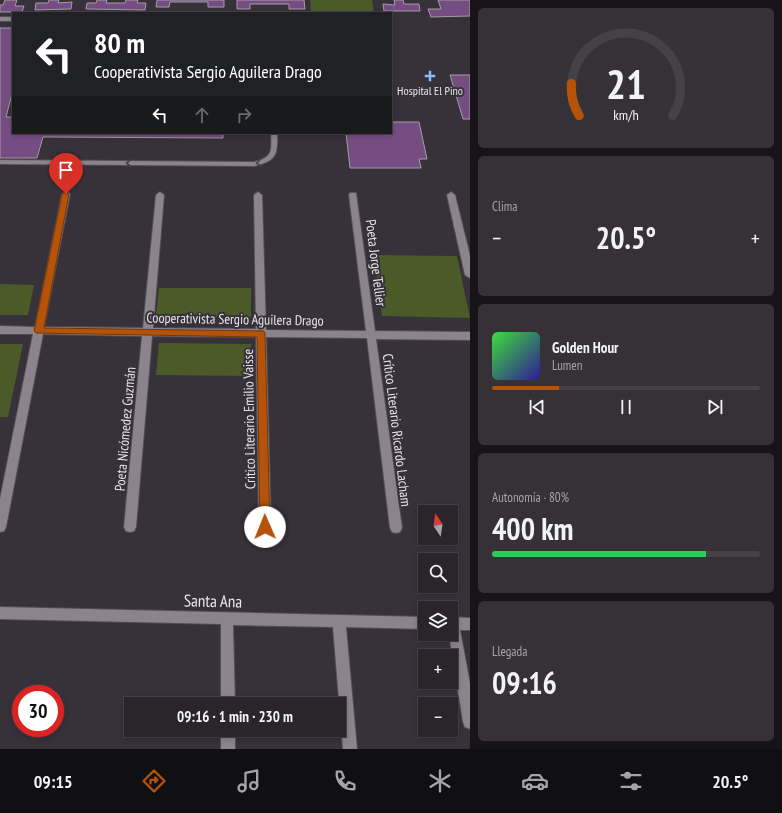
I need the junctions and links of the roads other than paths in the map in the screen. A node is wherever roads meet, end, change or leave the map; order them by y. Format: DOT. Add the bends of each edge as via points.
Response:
graph roads {
  1 [pos="0,19"];
  2 [pos="12,19"];
  3 [pos="274,134"];
  4 [pos="0,162"];
  5 [pos="66,194"];
  6 [pos="160,195"];
  7 [pos="258,195"];
  8 [pos="353,195"];
  9 [pos="451,195"];
  10 [pos="470,275"];
  11 [pos="0,330"];
  12 [pos="39,331"];
  13 [pos="147,332"];
  14 [pos="261,334"];
  15 [pos="371,335"];
  16 [pos="470,336"];
  17 [pos="0,527"];
  18 [pos="130,527"];
  19 [pos="265,527"];
  20 [pos="396,528"];
  21 [pos="0,613"];
  22 [pos="227,618"];
  23 [pos="338,620"];
  24 [pos="418,622"];
  25 [pos="458,623"];
  26 [pos="470,624"];
  27 [pos="455,641"];
  28 [pos="228,697"];
  29 [pos="470,722"];
  30 [pos="228,737"];
  31 [pos="228,749"];
  32 [pos="350,749"];
  1 -- 2 [label="lane"];
  3 -- 4 [label="lane, one-way" via="275,151 266,162 254,164"];
  5 -- 12 [label="street"];
  6 -- 13 [label="street, Poeta Nicómedez Guzmán"];
  7 -- 14 [label="street, Critico Literario Emilio Vaisse"];
  8 -- 15 [label="street, Poeta Jorge Tellier"];
  9 -- 10 [label="street"];
  11 -- 12 [label="street, Cooperativista Sergio Aguilera Drago"];
  12 -- 13 [label="street, Cooperativista Sergio Aguilera Drago"];
  12 -- 17 [label="street"];
  13 -- 14 [label="street, Cooperativista Sergio Aguilera Drago"];
  13 -- 18 [label="street, Poeta Nicómedez Guzmán"];
  14 -- 15 [label="street, Cooperativista Sergio Aguilera Drago"];
  14 -- 19 [label="street, Critico Literario Emilio Vaisse"];
  15 -- 16 [label="street, Cooperativista Sergio Aguilera Drago"];
  15 -- 20 [label="street, Crítico Literario Ricardo Lacham"];
  21 -- 22 [label="street, Santa Ana"];
  22 -- 23 [label="street, Santa Ana"];
  22 -- 28 [label="street"];
  23 -- 24 [label="street, Santa Ana"];
  23 -- 32 [label="street"];
  25 -- 26 [label="street"];
  27 -- 29 [label="street"];
  30 -- 31 [label="street"];
}
